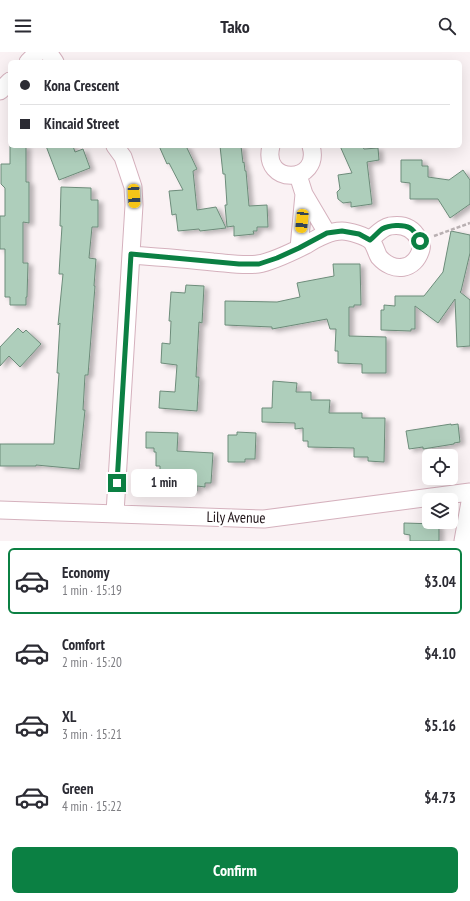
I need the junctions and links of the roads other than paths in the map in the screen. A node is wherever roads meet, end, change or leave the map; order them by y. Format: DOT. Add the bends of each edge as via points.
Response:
graph roads {
  1 [pos="38,52"];
  2 [pos="48,52"];
  3 [pos="30,60"];
  4 [pos="54,60"];
  5 [pos="8,82"];
  6 [pos="0,91"];
  7 [pos="116,148"];
  8 [pos="270,148"];
  9 [pos="311,148"];
  10 [pos="298,175"];
  11 [pos="304,194"];
  12 [pos="327,233"];
  13 [pos="370,240"];
  14 [pos="299,248"];
  15 [pos="131,254"];
  16 [pos="470,492"];
  17 [pos="470,502"];
  18 [pos="0,510"];
  19 [pos="115,513"];
  20 [pos="463,541"];
  1 -- 3 [label="street"];
  2 -- 4 [label="street"];
  5 -- 6 [label="street"];
  7 -- 15 [label="street" via="123,158 133,187"];
  8 -- 10 [label="street" via="270,161 275,169 282,174"];
  9 -- 10 [label="street" via="311,164"];
  10 -- 11 [label="street"];
  11 -- 12 [label="street"];
  11 -- 14 [label="street"];
  12 -- 13 [label="street" via="342,231 359,234"];
  12 -- 14 [label="street"];
  13 -- 13 [label="street" via="387,264 400,268 410,265 417,259 421,248 416,234 410,228 401,226 390,226"];
  14 -- 15 [label="street" via="259,264"];
  15 -- 19 [label="street"];
  16 -- 19 [label="street, Lily Avenue" via="264,519"];
  17 -- 20 [label="street"];
  18 -- 19 [label="street, Lily Avenue"];
}
